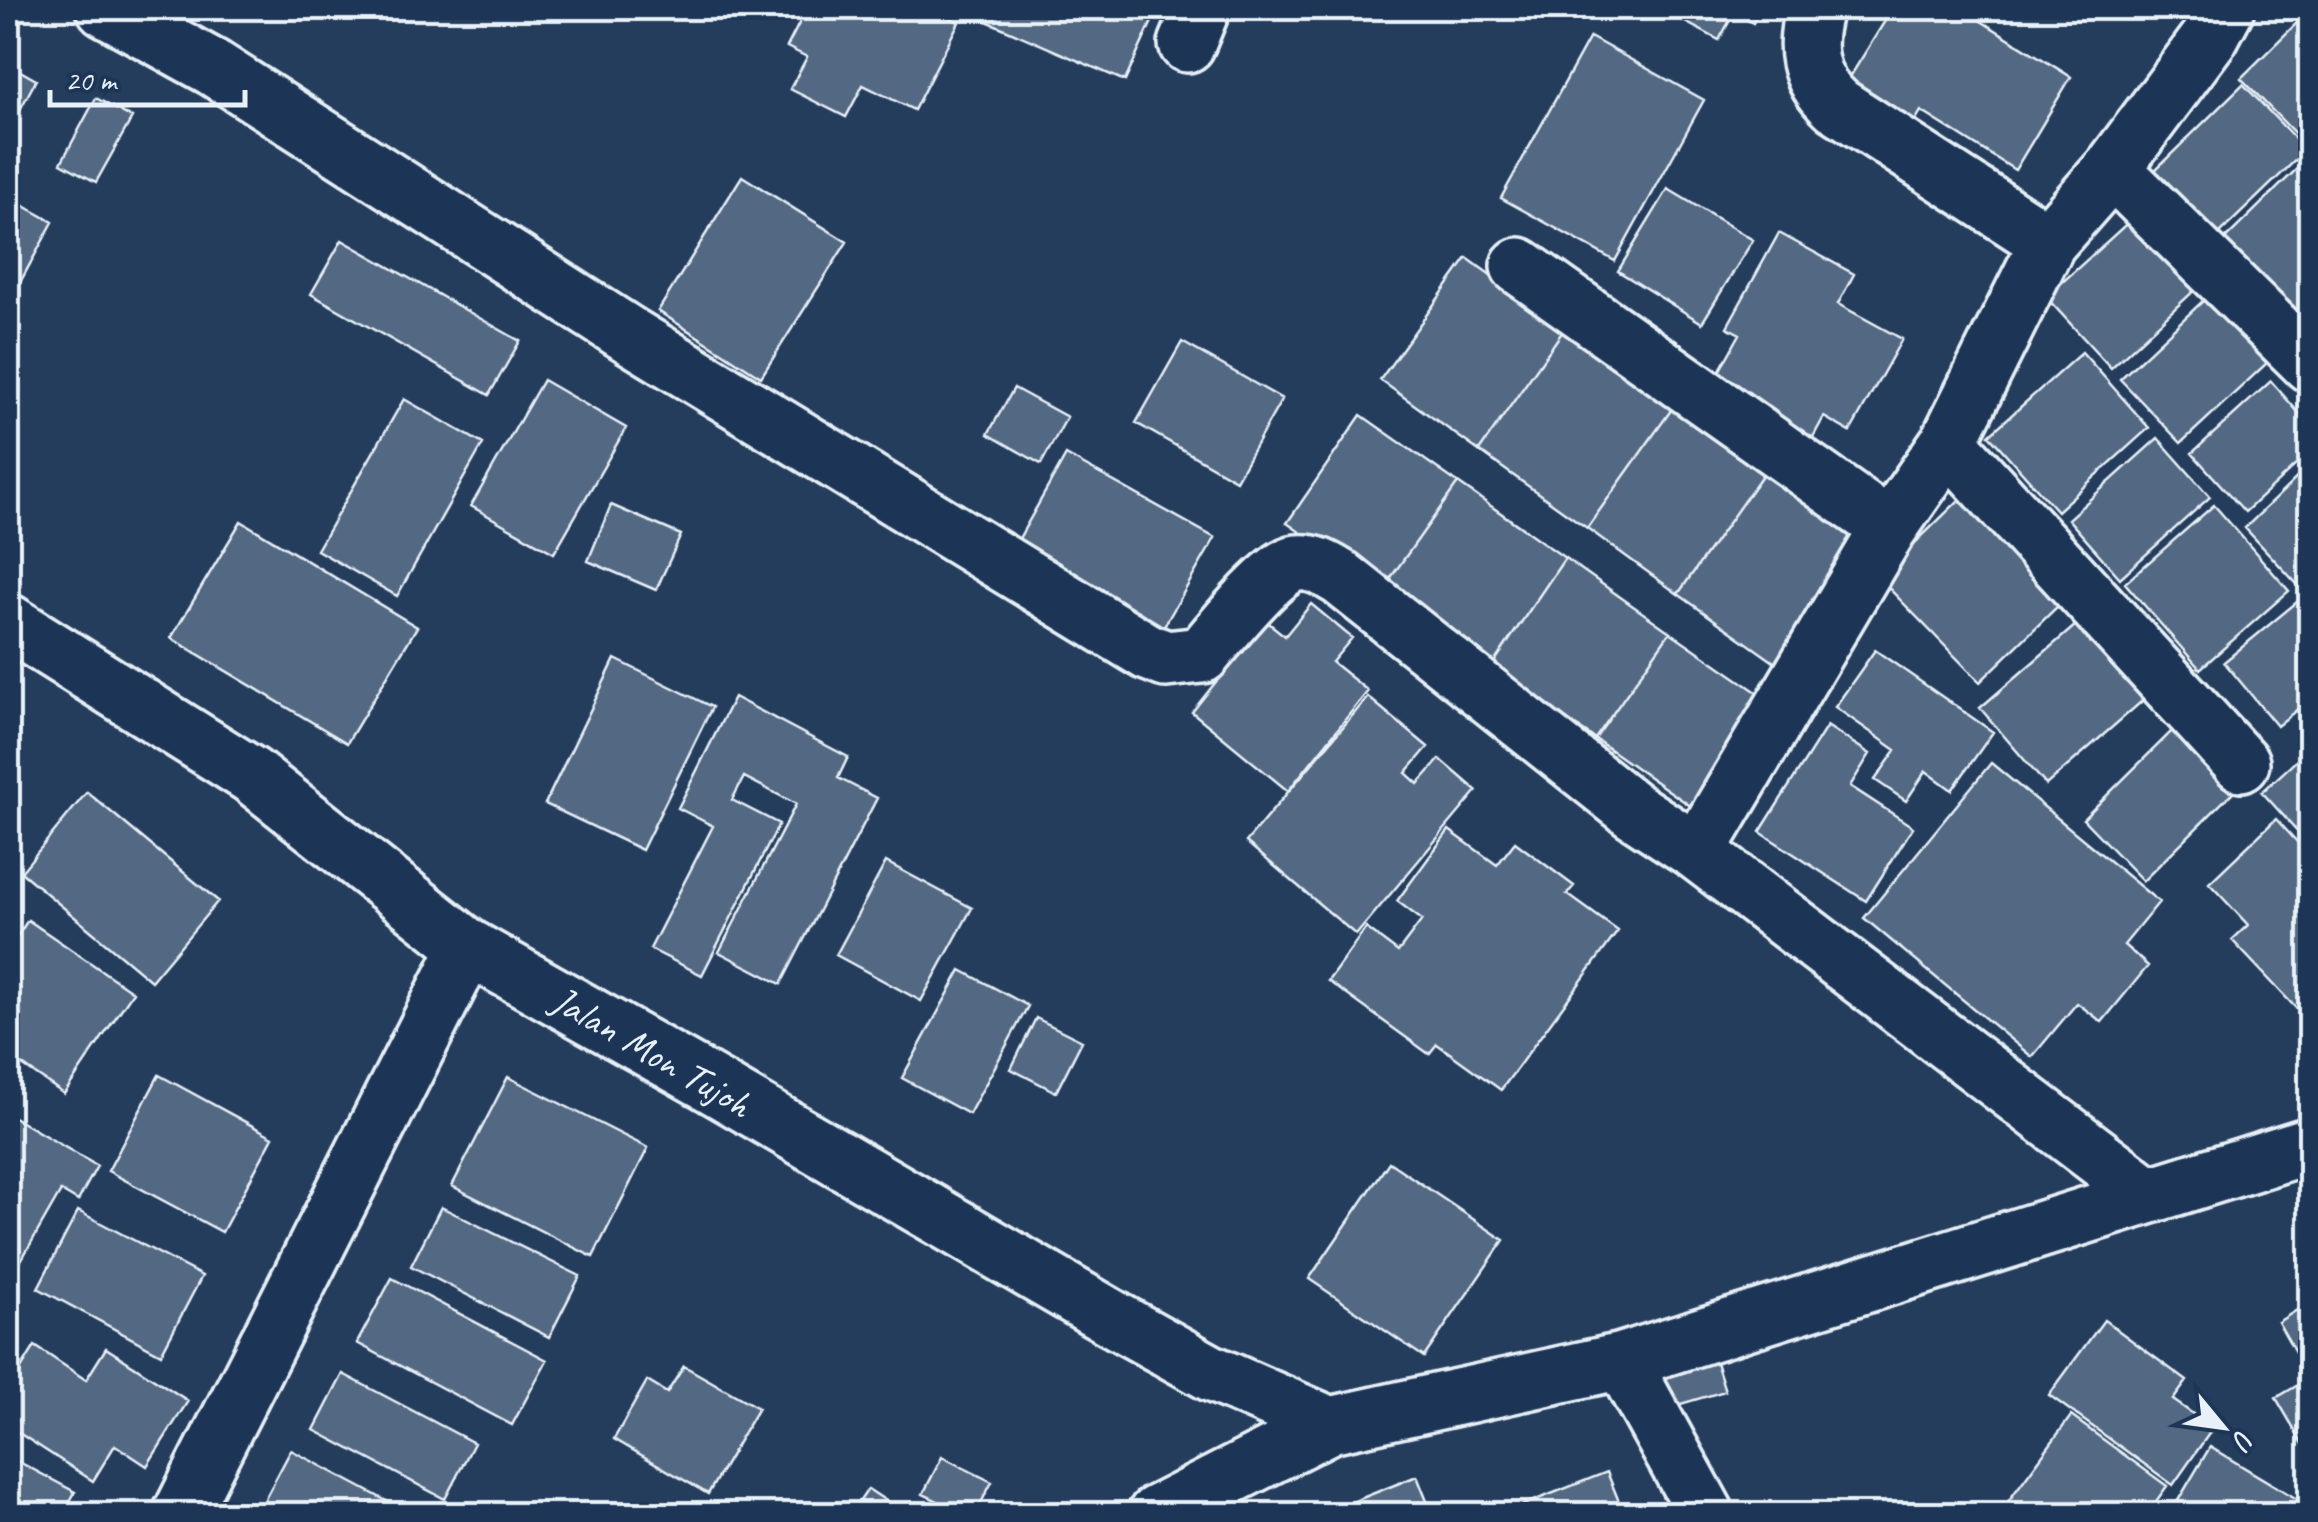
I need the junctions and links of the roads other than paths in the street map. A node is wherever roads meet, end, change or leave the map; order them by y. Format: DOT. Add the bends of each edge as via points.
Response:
graph roads {
  1 [pos="105,8"];
  2 [pos="1814,8"];
  3 [pos="2226,8"];
  4 [pos="2112,170"];
  5 [pos="2048,242"];
  6 [pos="1519,266"];
  7 [pos="2310,364"];
  8 [pos="1948,443"];
  9 [pos="1888,528"];
  10 [pos="12,636"];
  11 [pos="2240,763"];
  12 [pos="1697,852"];
  13 [pos="468,946"];
  14 [pos="2310,1144"];
  15 [pos="2148,1194"];
  16 [pos="1622,1361"];
  17 [pos="1330,1426"];
  18 [pos="181,1514"];
  19 [pos="1156,1514"];
  20 [pos="1706,1514"];
  1 -- 12 [label="street" via="214,68 631,336 1148,652 1166,659 1202,655 1269,582 1292,563 1312,562"];
  2 -- 5 [label="street" via="1806,55 1837,106"];
  3 -- 4 [label="street"];
  4 -- 5 [label="street"];
  4 -- 7 [label="street"];
  5 -- 8 [label="street"];
  6 -- 9 [label="street"];
  8 -- 9 [label="street"];
  8 -- 11 [label="street"];
  9 -- 12 [label="street"];
  10 -- 13 [label="street, Jalan Mon Tujoh" via="251,774"];
  12 -- 15 [label="street"];
  13 -- 17 [label="street, Jalan Mon Tujoh" via="1112,1318 1211,1373"];
  13 -- 18 [label="street"];
  14 -- 15 [label="street"];
  15 -- 16 [label="street"];
  16 -- 17 [label="street"];
  16 -- 20 [label="street"];
  17 -- 19 [label="street"];
}
